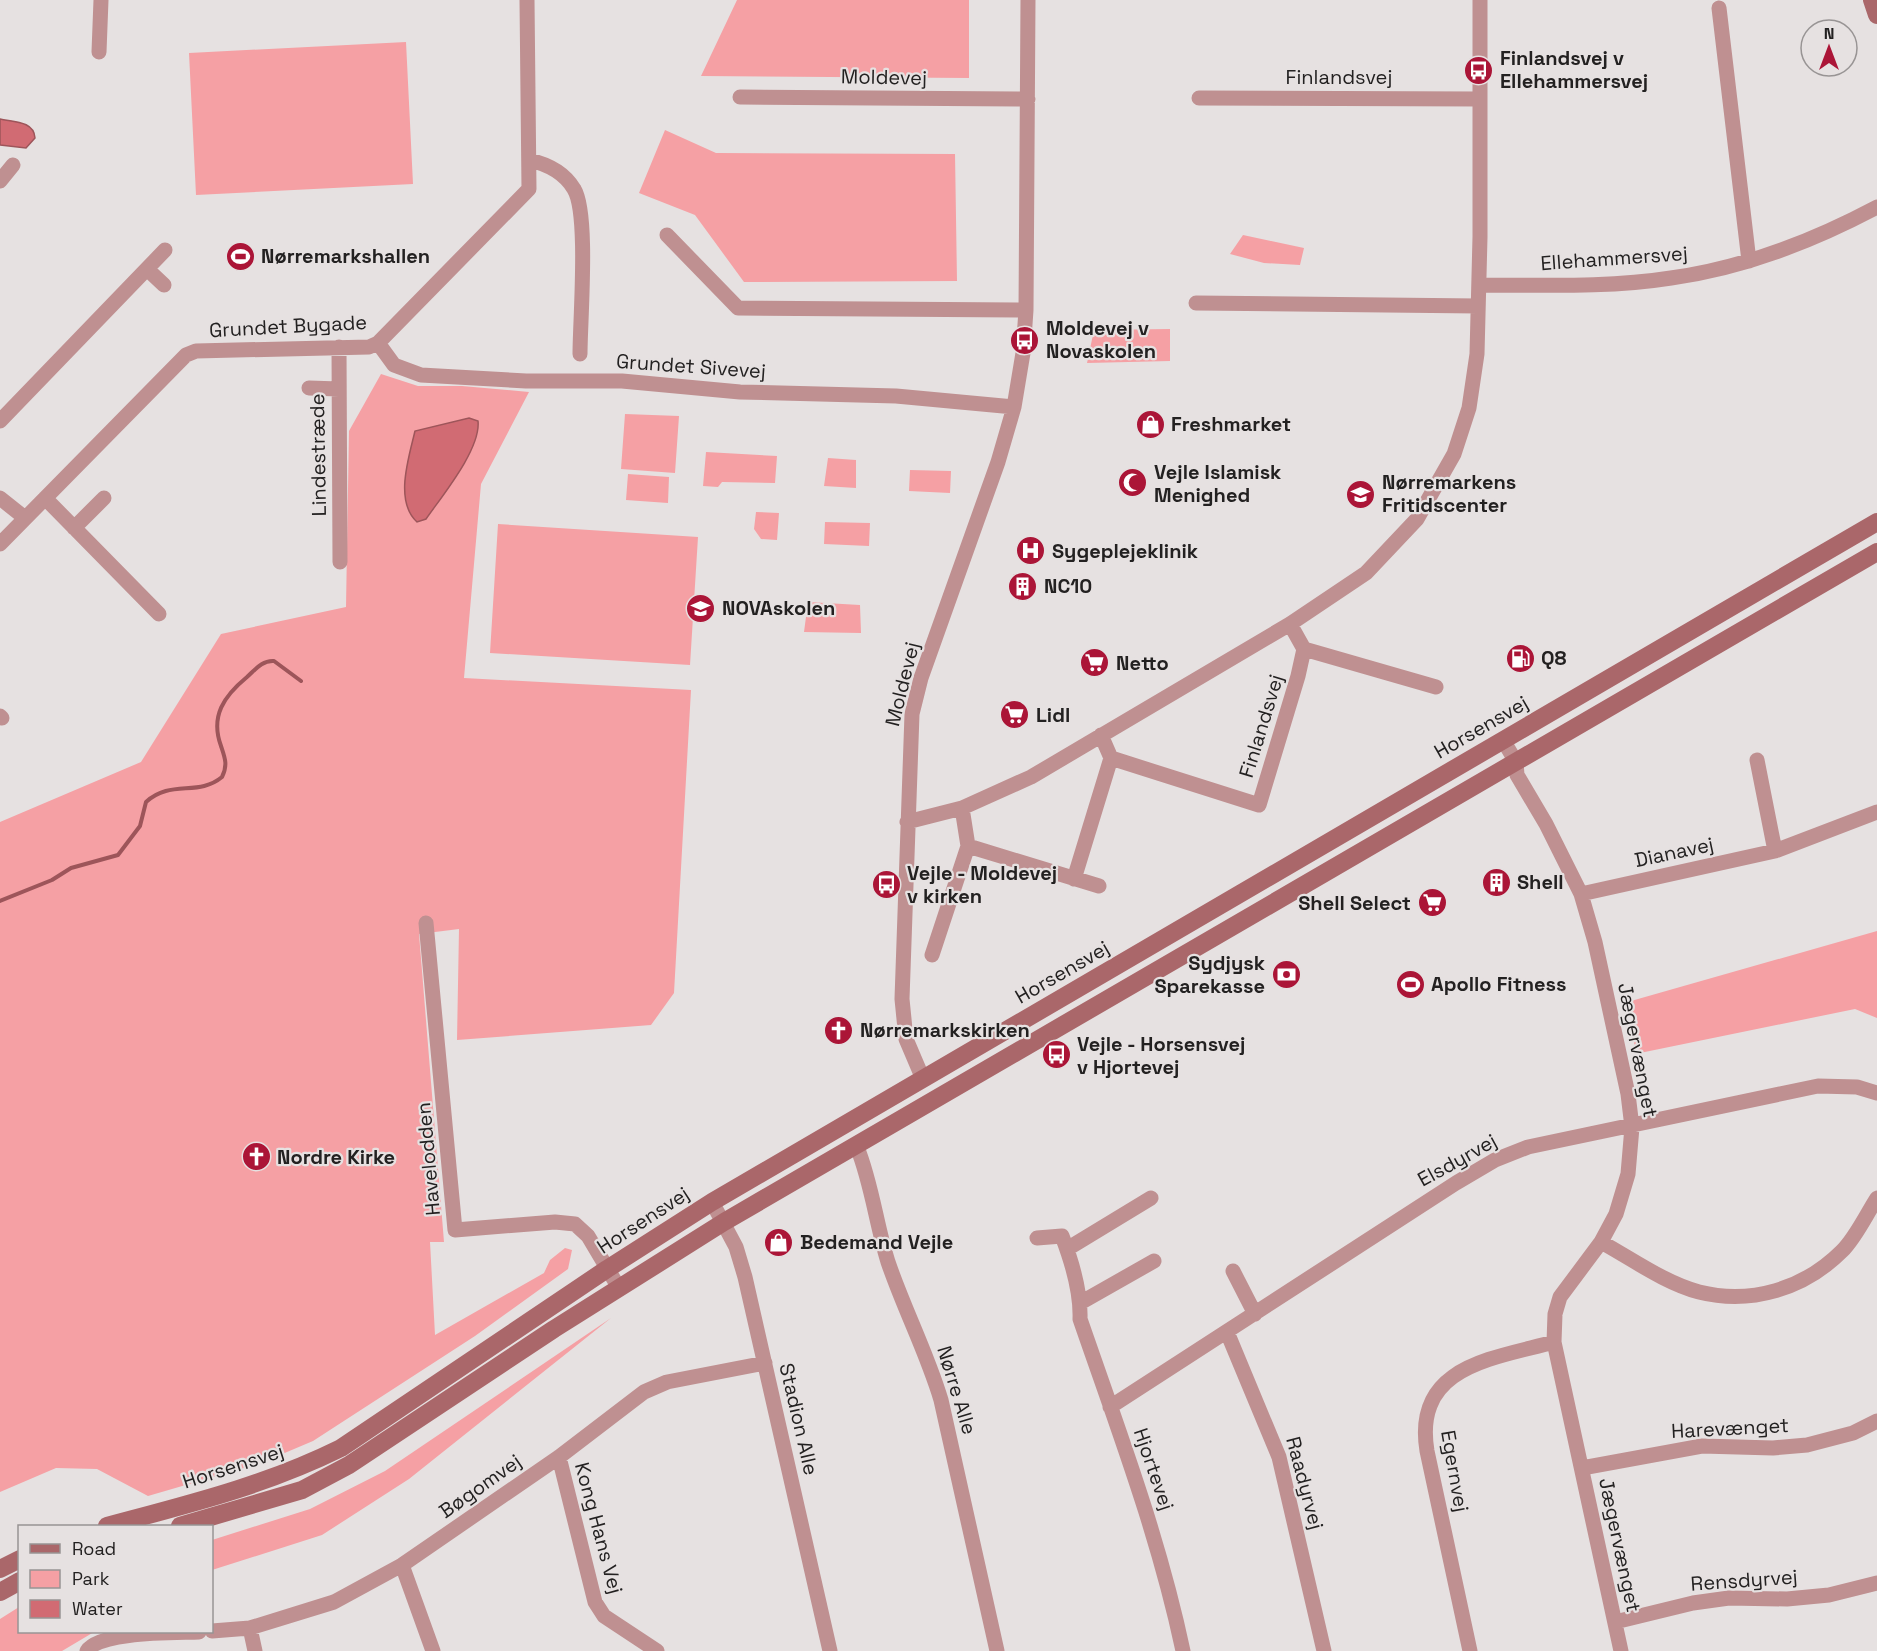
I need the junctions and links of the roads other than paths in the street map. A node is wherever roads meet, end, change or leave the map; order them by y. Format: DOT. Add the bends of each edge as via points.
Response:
graph roads {
  1 [pos="101,0"];
  2 [pos="527,0"];
  3 [pos="1028,0"];
  4 [pos="1480,0"];
  5 [pos="1872,0"];
  6 [pos="1719,8"];
  7 [pos="1877,15"];
  8 [pos="99,52"];
  9 [pos="740,97"];
  10 [pos="1199,98"];
  11 [pos="1028,99"];
  12 [pos="1479,99"];
  13 [pos="529,160"];
  14 [pos="13,165"];
  15 [pos="0,181"];
  16 [pos="1877,207"];
  17 [pos="667,235"];
  18 [pos="165,250"];
  19 [pos="1749,261"];
  20 [pos="147,269"];
  21 [pos="164,285"];
  22 [pos="1480,285"];
  23 [pos="1196,303"];
  24 [pos="1478,306"];
  25 [pos="1026,310"];
  26 [pos="378,343"];
  27 [pos="339,347"];
  28 [pos="580,354"];
  29 [pos="309,388"];
  30 [pos="339,389"];
  31 [pos="1014,407"];
  32 [pos="0,421"];
  33 [pos="0,498"];
  34 [pos="45,498"];
  35 [pos="104,498"];
  36 [pos="26,518"];
  37 [pos="1877,522"];
  38 [pos="74,528"];
  39 [pos="1877,540"];
  40 [pos="0,544"];
  41 [pos="1877,552"];
  42 [pos="340,562"];
  43 [pos="1798,598"];
  44 [pos="159,614"];
  45 [pos="1290,624"];
  46 [pos="1304,649"];
  47 [pos="1629,666"];
  48 [pos="1436,687"];
  49 [pos="1101,735"];
  50 [pos="1503,740"];
  51 [pos="1111,758"];
  52 [pos="1757,760"];
  53 [pos="1516,762"];
  54 [pos="962,808"];
  55 [pos="1877,812"];
  56 [pos="907,822"];
  57 [pos="1385,837"];
  58 [pos="968,846"];
  59 [pos="1775,851"];
  60 [pos="1074,879"];
  61 [pos="1099,886"];
  62 [pos="1581,894"];
  63 [pos="426,923"];
  64 [pos="932,955"];
  65 [pos="1157,971"];
  66 [pos="923,1079"];
  67 [pos="1877,1094"];
  68 [pos="1632,1127"];
  69 [pos="856,1147"];
  70 [pos="812,1173"];
  71 [pos="1152,1198"];
  72 [pos="1877,1198"];
  73 [pos="712,1202"];
  74 [pos="724,1222"];
  75 [pos="1037,1238"];
  76 [pos="1601,1242"];
  77 [pos="1067,1249"];
  78 [pos="1154,1261"];
  79 [pos="607,1269"];
  80 [pos="1233,1271"];
  81 [pos="619,1288"];
  82 [pos="1080,1303"];
  83 [pos="1254,1314"];
  84 [pos="1227,1332"];
  85 [pos="1554,1342"];
  86 [pos="765,1363"];
  87 [pos="1110,1407"];
  88 [pos="1877,1421"];
  89 [pos="559,1456"];
  90 [pos="1582,1468"];
  91 [pos="114,1525"];
  92 [pos="187,1525"];
  93 [pos="18,1560"];
  94 [pos="402,1565"];
  95 [pos="0,1569"];
  96 [pos="18,1582"];
  97 [pos="1877,1583"];
  98 [pos="0,1592"];
  99 [pos="1615,1622"];
  100 [pos="250,1628"];
  101 [pos="213,1631"];
  102 [pos="182,1633"];
  103 [pos="87,1651"];
  104 [pos="255,1651"];
  105 [pos="433,1651"];
  106 [pos="657,1651"];
  107 [pos="830,1651"];
  108 [pos="997,1651"];
  109 [pos="1183,1651"];
  110 [pos="1324,1651"];
  111 [pos="1470,1651"];
  112 [pos="1621,1651"];
  1 -- 8 [label="street"];
  2 -- 13 [label="street, Grundet Bygade"];
  3 -- 11 [label="street, Moldevej"];
  4 -- 12 [label="street, Finlandsvej"];
  5 -- 7 [label="main road"];
  6 -- 19 [label="street"];
  9 -- 11 [label="street, Moldevej"];
  10 -- 12 [label="street, Finlandsvej"];
  11 -- 25 [label="street, Moldevej"];
  12 -- 22 [label="street, Finlandsvej"];
  13 -- 26 [label="street, Grundet Bygade" via="529,189"];
  13 -- 28 [label="street" via="553,168 565,177 581,203"];
  14 -- 15 [label="street"];
  16 -- 19 [label="street, Ellehammersvej" via="1832,230"];
  17 -- 25 [label="street" via="738,308"];
  18 -- 20 [label="street"];
  19 -- 22 [label="street, Ellehammersvej" via="1671,278 1588,285"];
  20 -- 21 [label="street"];
  20 -- 32 [label="street"];
  22 -- 24 [label="street, Finlandsvej"];
  23 -- 24 [label="street"];
  24 -- 45 [label="street, Finlandsvej" via="1477,354 1468,408 1454,454 1418,519 1366,573"];
  25 -- 31 [label="street, Moldevej"];
  26 -- 27 [label="street, Grundet Bygade" via="369,347"];
  26 -- 31 [label="street, Grundet Sivevej" via="394,365 421,375 622,381 740,392 896,396"];
  27 -- 30 [label="street, Lindestræde"];
  27 -- 34 [label="street, Grundet Bygade" via="196,351 186,355"];
  29 -- 30 [label="street"];
  30 -- 42 [label="street, Lindestræde"];
  31 -- 56 [label="street, Moldevej" via="983,509 921,678 910,725"];
  33 -- 36 [label="street"];
  34 -- 36 [label="street, Grundet Bygade"];
  34 -- 38 [label="street"];
  35 -- 38 [label="street"];
  36 -- 40 [label="street, Grundet Bygade"];
  37 -- 47 [label="main road, Horsensvej"];
  38 -- 44 [label="street"];
  39 -- 43 [label="main road"];
  41 -- 43 [label="main road"];
  43 -- 53 [label="main road"];
  45 -- 46 [label="street"];
  45 -- 49 [label="street, Finlandsvej"];
  46 -- 48 [label="street"];
  46 -- 51 [label="street, Finlandsvej" via="1259,805"];
  47 -- 50 [label="main road, Horsensvej"];
  47 -- 53 [label="main road" via="1609,691 1519,744"];
  49 -- 51 [label="street"];
  49 -- 54 [label="street, Finlandsvej" via="1031,777"];
  50 -- 53 [label="street, Jægervænget"];
  50 -- 57 [label="main road" via="1501,758 1399,817"];
  50 -- 66 [label="main road, Horsensvej"];
  51 -- 60 [label="street"];
  52 -- 59 [label="street"];
  53 -- 57 [label="main road"];
  53 -- 62 [label="street, Jægervænget" via="1517,775"];
  54 -- 56 [label="street, Finlandsvej"];
  54 -- 58 [label="street"];
  55 -- 59 [label="street, Dianavej"];
  56 -- 66 [label="street, Moldevej" via="903,999 906,1039"];
  57 -- 65 [label="main road"];
  58 -- 60 [label="street"];
  58 -- 64 [label="street"];
  59 -- 62 [label="street, Dianavej"];
  60 -- 61 [label="street"];
  62 -- 68 [label="street, Jægervænget" via="1595,942"];
  63 -- 79 [label="street, Havelodden" via="455,1230 574,1224 588,1236"];
  65 -- 66 [label="main road" via="1110,987 952,1077 934,1083"];
  65 -- 69 [label="main road"];
  66 -- 70 [label="main road" via="911,1102 837,1146"];
  66 -- 73 [label="main road, Horsensvej"];
  67 -- 68 [label="street, Elsdyrvej" via="1857,1087 1818,1086"];
  68 -- 76 [label="street, Jægervænget" via="1628,1174 1616,1214"];
  68 -- 83 [label="street, Elsdyrvej" via="1528,1147 1494,1160"];
  69 -- 70 [label="main road"];
  69 -- 108 [label="street, Nørre Alle" via="865,1167 889,1266 931,1366 941,1401"];
  70 -- 74 [label="main road"];
  71 -- 77 [label="street"];
  72 -- 76 [label="street" via="1844,1250 1820,1271 1792,1287 1761,1295 1729,1297 1698,1292"];
  73 -- 74 [label="street, Stadion Alle"];
  73 -- 79 [label="main road, Horsensvej"];
  74 -- 81 [label="main road"];
  74 -- 86 [label="street, Stadion Alle" via="745,1277"];
  75 -- 77 [label="street" via="1062,1236"];
  76 -- 85 [label="street, Jægervænget" via="1560,1297"];
  77 -- 82 [label="street, Hjortevej"];
  78 -- 82 [label="street"];
  79 -- 81 [label="street, Havelodden"];
  79 -- 91 [label="main road, Horsensvej" via="332,1452 252,1486"];
  80 -- 83 [label="street"];
  81 -- 92 [label="main road" via="349,1466 302,1490"];
  82 -- 87 [label="street, Hjortevej" via="1080,1319"];
  83 -- 84 [label="street, Elsdyrvej"];
  84 -- 87 [label="street, Elsdyrvej"];
  84 -- 110 [label="street, Raadyrvej" via="1280,1457"];
  85 -- 90 [label="street, Jægervænget"];
  85 -- 111 [label="street, Egernvej" via="1460,1370 1440,1389 1428,1411 1426,1445"];
  86 -- 89 [label="street, Bøgomvej" via="667,1382 644,1392"];
  86 -- 107 [label="street, Stadion Alle"];
  87 -- 109 [label="street, Hjortevej" via="1150,1523"];
  88 -- 90 [label="street, Harevænget" via="1853,1433 1806,1445 1702,1446"];
  89 -- 94 [label="street, Bøgomvej"];
  89 -- 106 [label="street, Kong Hans Vej" via="595,1602 604,1617"];
  90 -- 99 [label="street, Jægervænget"];
  93 -- 95 [label="main road"];
  94 -- 100 [label="street, Bøgomvej" via="334,1602"];
  94 -- 105 [label="street"];
  96 -- 98 [label="main road"];
  97 -- 99 [label="street, Rensdyrvej" via="1829,1595 1693,1603"];
  99 -- 112 [label="street, Jægervænget"];
  100 -- 101 [label="street, Bøgomvej"];
  100 -- 104 [label="street"];
  102 -- 103 [label="street" via="112,1637"];
}
